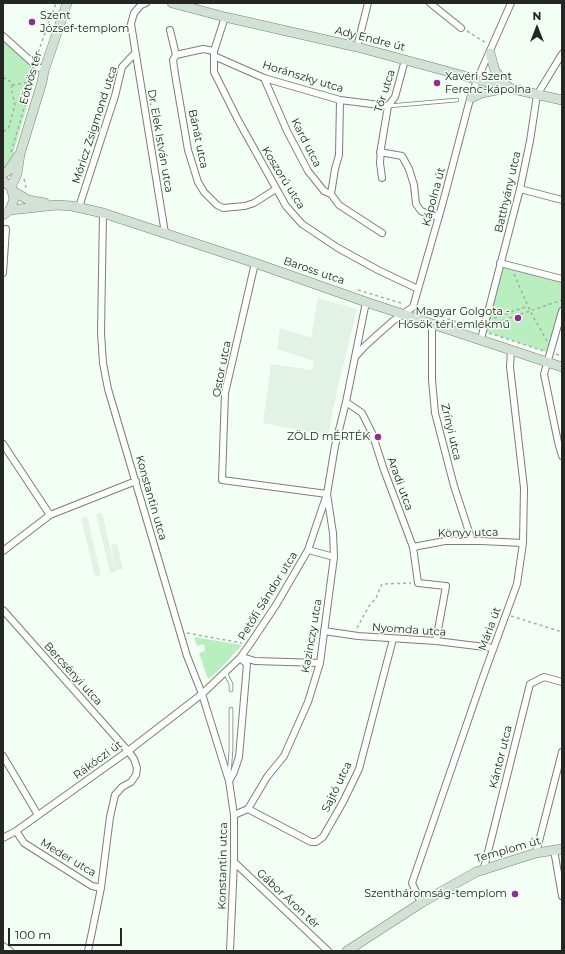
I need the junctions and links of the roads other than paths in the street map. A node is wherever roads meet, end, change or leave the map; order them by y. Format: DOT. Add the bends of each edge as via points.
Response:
graph roads {
  1 [pos="146,3"];
  2 [pos="172,3"];
  3 [pos="368,3"];
  4 [pos="430,3"];
  5 [pos="510,3"];
  6 [pos="67,5"];
  7 [pos="225,17"];
  8 [pos="461,28"];
  9 [pos="170,30"];
  10 [pos="3,36"];
  11 [pos="356,47"];
  12 [pos="491,50"];
  13 [pos="135,53"];
  14 [pos="214,53"];
  15 [pos="562,54"];
  16 [pos="176,55"];
  17 [pos="405,60"];
  18 [pos="44,71"];
  19 [pos="264,78"];
  20 [pos="477,80"];
  21 [pos="509,88"];
  22 [pos="537,95"];
  23 [pos="470,98"];
  24 [pos="340,100"];
  25 [pos="457,100"];
  26 [pos="562,100"];
  27 [pos="388,106"];
  28 [pos="380,152"];
  29 [pos="20,154"];
  30 [pos="3,174"];
  31 [pos="382,178"];
  32 [pos="3,181"];
  33 [pos="12,189"];
  34 [pos="276,189"];
  35 [pos="520,189"];
  36 [pos="331,194"];
  37 [pos="562,200"];
  38 [pos="57,205"];
  39 [pos="79,207"];
  40 [pos="6,212"];
  41 [pos="103,213"];
  42 [pos="439,217"];
  43 [pos="6,229"];
  44 [pos="165,233"];
  45 [pos="382,233"];
  46 [pos="255,263"];
  47 [pos="500,263"];
  48 [pos="3,273"];
  49 [pos="562,278"];
  50 [pos="418,289"];
  51 [pos="366,302"];
  52 [pos="562,311"];
  53 [pos="402,314"];
  54 [pos="432,324"];
  55 [pos="560,330"];
  56 [pos="481,339"];
  57 [pos="511,350"];
  58 [pos="354,359"];
  59 [pos="547,362"];
  60 [pos="562,367"];
  61 [pos="346,402"];
  62 [pos="3,444"];
  63 [pos="562,456"];
  64 [pos="136,482"];
  65 [pos="327,494"];
  66 [pos="50,515"];
  67 [pos="472,541"];
  68 [pos="524,543"];
  69 [pos="413,547"];
  70 [pos="308,550"];
  71 [pos="3,551"];
  72 [pos="334,558"];
  73 [pos="3,610"];
  74 [pos="324,631"];
  75 [pos="393,639"];
  76 [pos="436,641"];
  77 [pos="493,648"];
  78 [pos="241,657"];
  79 [pos="320,663"];
  80 [pos="225,672"];
  81 [pos="562,682"];
  82 [pos="231,690"];
  83 [pos="202,694"];
  84 [pos="231,709"];
  85 [pos="128,751"];
  86 [pos="562,752"];
  87 [pos="3,756"];
  88 [pos="229,781"];
  89 [pos="248,809"];
  90 [pos="38,815"];
  91 [pos="234,815"];
  92 [pos="16,831"];
  93 [pos="3,838"];
  94 [pos="558,850"];
  95 [pos="536,853"];
  96 [pos="234,862"];
  97 [pos="484,868"];
  98 [pos="101,888"];
  99 [pos="562,896"];
  100 [pos="421,903"];
  101 [pos="3,946"];
  102 [pos="10,951"];
  103 [pos="88,951"];
  104 [pos="230,951"];
  105 [pos="328,951"];
  106 [pos="347,951"];
  1 -- 13 [label="street" via="134,13 130,24"];
  2 -- 7 [label="street, Ady Endre út"];
  3 -- 11 [label="street"];
  4 -- 8 [label="street"];
  5 -- 12 [label="street, Kápolna út"];
  6 -- 18 [label="street, Eötvös tér"];
  7 -- 11 [label="street, Ady Endre út"];
  7 -- 14 [label="street, Koszorú utca"];
  9 -- 16 [label="street, Bánát utca"];
  10 -- 18 [label="street"];
  11 -- 17 [label="street, Ady Endre út"];
  12 -- 20 [label="street, Kápolna út"];
  12 -- 21 [label="street" via="495,71"];
  13 -- 39 [label="street, Móricz Zsigmond utca" via="122,68"];
  13 -- 44 [label="street, Dr. Elek István utca"];
  14 -- 16 [label="street" via="203,49"];
  14 -- 19 [label="street, Horánszky utca"];
  14 -- 34 [label="street, Koszorú utca" via="214,72"];
  15 -- 22 [label="street, Batthyány utca"];
  16 -- 34 [label="street, Bánát utca" via="173,60 188,150 198,182 204,192 223,208 254,203"];
  17 -- 20 [label="street, Ady Endre út"];
  17 -- 27 [label="street, Tőr utca" via="395,97"];
  18 -- 29 [label="street, Eötvös tér"];
  19 -- 24 [label="street, Horánszky utca"];
  19 -- 36 [label="street, Kard utca" via="308,171 324,191"];
  20 -- 21 [label="street, Ady Endre út"];
  20 -- 23 [label="street, Kápolna út"];
  21 -- 22 [label="street, Ady Endre út"];
  21 -- 23 [label="street"];
  22 -- 26 [label="street, Ady Endre út"];
  22 -- 35 [label="street, Batthyány utca"];
  23 -- 42 [label="street, Kápolna út"];
  24 -- 27 [label="street, Horánszky utca"];
  24 -- 36 [label="street" via="339,155"];
  25 -- 27 [label="lane"];
  27 -- 28 [label="street, Tőr utca"];
  28 -- 31 [label="street, Tőr utca"];
  28 -- 42 [label="street" via="402,156 414,185 416,204 428,214"];
  29 -- 30 [label="street, Eötvös tér"];
  29 -- 33 [label="street, Eötvös tér"];
  32 -- 33 [label="street, Baross utca"];
  33 -- 38 [label="street, Baross utca" via="28,200"];
  33 -- 40 [label="street, Eötvös tér" via="13,203"];
  34 -- 50 [label="street, Koszorú utca" via="286,206 302,224 338,248"];
  35 -- 37 [label="street"];
  35 -- 47 [label="street, Batthyány utca"];
  36 -- 45 [label="street, Kard utca" via="339,206"];
  38 -- 39 [label="street, Baross utca"];
  38 -- 40 [label="street, Baross utca"];
  39 -- 41 [label="street, Baross utca"];
  41 -- 44 [label="street, Baross utca"];
  41 -- 64 [label="street, Konstantin utca" via="103,363 108,389"];
  42 -- 50 [label="street, Kápolna út"];
  43 -- 48 [label="street"];
  44 -- 46 [label="street, Baross utca"];
  46 -- 51 [label="street, Baross utca"];
  46 -- 65 [label="street, Ostor utca" via="225,393 222,480"];
  47 -- 49 [label="street"];
  47 -- 56 [label="street, Batthyány utca"];
  50 -- 53 [label="street, Kápolna út" via="413,307"];
  51 -- 53 [label="street, Baross utca"];
  51 -- 58 [label="street, Petőfi Sándor utca"];
  52 -- 55 [label="street"];
  53 -- 54 [label="street, Baross utca"];
  53 -- 58 [label="street" via="368,343"];
  54 -- 56 [label="street, Baross utca"];
  54 -- 67 [label="street, Zrínyi utca" via="432,380 436,413 454,486"];
  55 -- 59 [label="street"];
  56 -- 57 [label="street, Baross utca"];
  57 -- 59 [label="street, Baross utca"];
  57 -- 68 [label="street, Mária út" via="510,368 524,488"];
  58 -- 61 [label="street, Petőfi Sándor utca"];
  59 -- 60 [label="street, Baross utca"];
  59 -- 63 [label="street" via="544,374"];
  61 -- 65 [label="street, Petőfi Sándor utca"];
  61 -- 69 [label="street, Aradi utca" via="362,412 372,433"];
  62 -- 66 [label="street"];
  64 -- 66 [label="street"];
  64 -- 83 [label="street, Konstantin utca" via="179,631"];
  65 -- 70 [label="street, Petőfi Sándor utca"];
  65 -- 72 [label="street, Petőfi Sándor utca"];
  66 -- 71 [label="street"];
  67 -- 68 [label="street, Könyv utca"];
  67 -- 69 [label="street, Könyv utca" via="445,541"];
  68 -- 77 [label="street, Mária út" via="517,584"];
  69 -- 76 [label="street, Aradi utca" via="418,583 446,586"];
  70 -- 72 [label="street"];
  70 -- 78 [label="street, Petőfi Sándor utca" via="276,605"];
  72 -- 74 [label="street, Kazinczy utca"];
  73 -- 85 [label="street, Bercsényi utca"];
  74 -- 75 [label="street, Nyomda utca"];
  74 -- 79 [label="street, Kazinczy utca"];
  75 -- 76 [label="street, Nyomda utca"];
  75 -- 89 [label="street, Sajtó utca" via="359,769 323,836 316,842 311,842"];
  76 -- 77 [label="street, Nyomda utca"];
  77 -- 100 [label="street, Mária út" via="412,884"];
  78 -- 79 [label="street" via="255,661"];
  78 -- 80 [label="street, Petőfi Sándor utca"];
  78 -- 88 [label="street" via="247,664 239,757"];
  79 -- 89 [label="street, Kazinczy utca" via="308,702 284,756 267,777"];
  80 -- 82 [label="lane"];
  80 -- 83 [label="street, Petőfi Sándor utca"];
  81 -- 97 [label="street, Kántor utca" via="544,677 530,684"];
  83 -- 85 [label="street, Rákóczi út"];
  83 -- 88 [label="street, Konstantin utca"];
  84 -- 88 [label="lane"];
  85 -- 90 [label="street, Rákóczi út"];
  85 -- 98 [label="street, Bercsényi utca" via="137,768 136,775 116,795 110,817"];
  86 -- 95 [label="street"];
  87 -- 90 [label="street"];
  88 -- 91 [label="street, Konstantin utca"];
  89 -- 91 [label="street"];
  90 -- 92 [label="street, Rákóczi út"];
  91 -- 96 [label="street, Konstantin utca"];
  92 -- 93 [label="street, Rákóczi út"];
  92 -- 98 [label="street, Meder utca" via="24,843 92,886"];
  94 -- 95 [label="street, Templom út"];
  94 -- 99 [label="street"];
  95 -- 97 [label="street, Templom út"];
  96 -- 104 [label="street, Konstantin utca"];
  96 -- 105 [label="street, Gábor Áron tér"];
  97 -- 100 [label="street, Templom út"];
  98 -- 103 [label="street, Meder utca"];
  100 -- 106 [label="street, Templom út"];
  101 -- 102 [label="street"];
}
